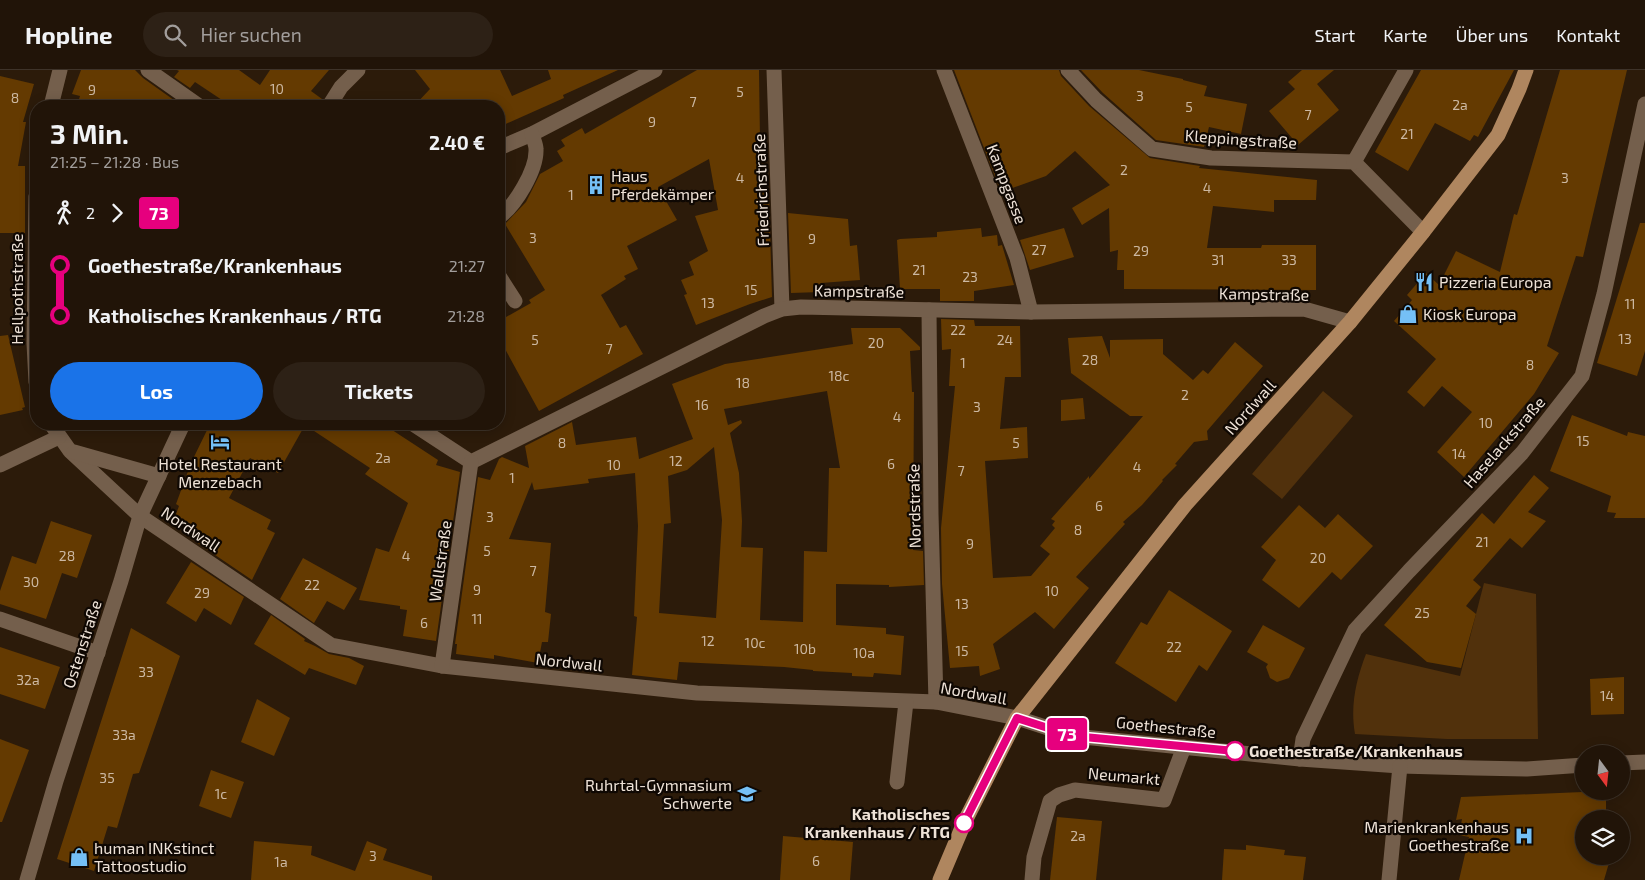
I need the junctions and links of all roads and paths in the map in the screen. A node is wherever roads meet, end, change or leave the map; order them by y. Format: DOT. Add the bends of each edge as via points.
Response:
graph roads {
  1 [pos="60,70"];
  2 [pos="148,70"];
  3 [pos="358,70"];
  4 [pos="656,70"];
  5 [pos="774,70"];
  6 [pos="944,70"];
  7 [pos="1068,70"];
  8 [pos="1406,70"];
  9 [pos="1526,70"];
  10 [pos="52,100"];
  11 [pos="190,100"];
  12 [pos="332,100"];
  13 [pos="1645,104"];
  14 [pos="532,134"];
  15 [pos="505,145"];
  16 [pos="1354,162"];
  17 [pos="505,211"];
  18 [pos="1423,232"];
  19 [pos="505,285"];
  20 [pos="515,301"];
  21 [pos="782,309"];
  22 [pos="929,310"];
  23 [pos="1031,312"];
  24 [pos="1350,322"];
  25 [pos="55,430"];
  26 [pos="180,430"];
  27 [pos="422,430"];
  28 [pos="59,437"];
  29 [pos="70,451"];
  30 [pos="471,462"];
  31 [pos="0,466"];
  32 [pos="159,476"];
  33 [pos="140,516"];
  34 [pos="0,619"];
  35 [pos="98,653"];
  36 [pos="442,666"];
  37 [pos="906,702"];
  38 [pos="936,702"];
  39 [pos="1017,718"];
  40 [pos="1184,747"];
  41 [pos="1300,759"];
  42 [pos="1645,762"];
  43 [pos="1630,763"];
  44 [pos="1400,766"];
  45 [pos="1575,766"];
  46 [pos="897,782"];
  47 [pos="27,880"];
  48 [pos="940,880"];
  49 [pos="1032,880"];
  50 [pos="1389,880"];
  1 -- 10 [label="street"];
  2 -- 11 [label="street"];
  3 -- 12 [label="street"];
  4 -- 14 [label="street"];
  5 -- 21 [label="street, Friedrichstraße"];
  6 -- 23 [label="street, Kampgasse" via="1017,258"];
  7 -- 16 [label="street, Kleppingstraße" via="1096,100 1152,148 1211,158"];
  8 -- 16 [label="street"];
  9 -- 18 [label="main road, Nordwall" via="1498,135"];
  13 -- 41 [label="street, Haselackstraße" via="1604,294 1582,376 1522,453 1355,630 1303,739"];
  14 -- 15 [label="street"];
  14 -- 17 [label="street" via="536,150 534,164 518,198"];
  16 -- 18 [label="street"];
  18 -- 24 [label="main road, Nordwall"];
  19 -- 20 [label="street"];
  21 -- 22 [label="street, Kampstraße"];
  21 -- 30 [label="street, Kampstraße"];
  22 -- 23 [label="street, Kampstraße"];
  22 -- 38 [label="street, Nordstraße"];
  23 -- 24 [label="street, Kampstraße" via="1304,309"];
  24 -- 39 [label="main road, Nordwall" via="1185,505"];
  25 -- 28 [label="street"];
  26 -- 32 [label="street, Ostenstraße"];
  27 -- 30 [label="street"];
  28 -- 29 [label="street"];
  28 -- 31 [label="street"];
  29 -- 32 [label="street"];
  29 -- 33 [label="street"];
  30 -- 36 [label="street, Wallstraße"];
  32 -- 33 [label="street, Ostenstraße"];
  33 -- 35 [label="street, Ostenstraße"];
  33 -- 36 [label="street, Nordwall" via="330,645"];
  34 -- 35 [label="street"];
  35 -- 47 [label="street, Ostenstraße"];
  36 -- 37 [label="street, Nordwall" via="697,693"];
  37 -- 38 [label="street, Nordwall"];
  37 -- 46 [label="street"];
  38 -- 39 [label="street, Nordwall"];
  39 -- 40 [label="street, Goethestraße" via="1073,736"];
  39 -- 48 [label="main road" via="964,823"];
  40 -- 41 [label="street, Goethestraße"];
  40 -- 49 [label="street, Neumarkt" via="1164,800 1075,790 1050,801 1034,857"];
  41 -- 44 [label="street, Goethestraße"];
  42 -- 43 [label="street"];
  44 -- 45 [label="street, Goethestraße" via="1527,769"];
  44 -- 50 [label="street"];
}
